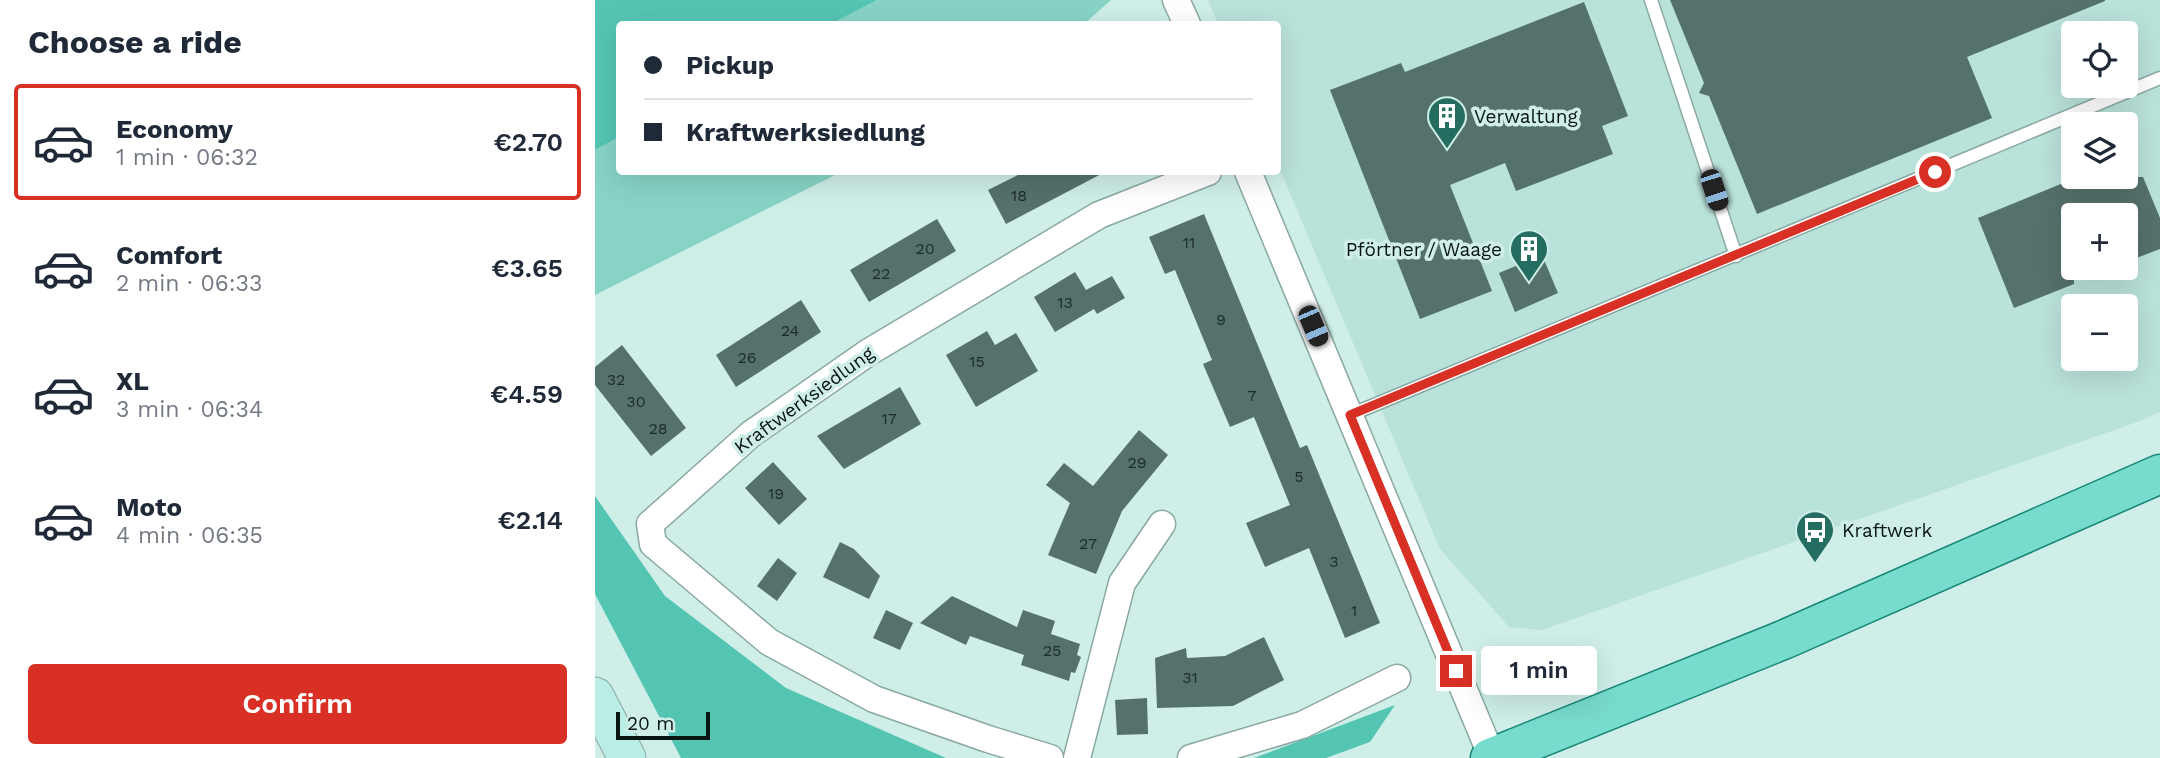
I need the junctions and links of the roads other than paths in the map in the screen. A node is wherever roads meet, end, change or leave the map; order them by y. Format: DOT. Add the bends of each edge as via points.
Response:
graph roads {
  1 [pos="1176,0"];
  2 [pos="1651,0"];
  3 [pos="1186,21"];
  4 [pos="2160,78"];
  5 [pos="1199,175"];
  6 [pos="1249,175"];
  7 [pos="1736,256"];
  8 [pos="1350,415"];
  9 [pos="2160,474"];
  10 [pos="1161,524"];
  11 [pos="1398,678"];
  12 [pos="595,696"];
  13 [pos="627,758"];
  14 [pos="1050,758"];
  15 [pos="1077,758"];
  16 [pos="1191,758"];
  17 [pos="1491,758"];
  1 -- 3 [label="street"];
  2 -- 7 [label="lane"];
  4 -- 7 [label="lane"];
  5 -- 14 [label="street, Kraftwerksiedlung" via="1099,215 869,352 751,434 650,524 653,544 769,642 874,699"];
  6 -- 8 [label="street"];
  7 -- 8 [label="lane"];
  8 -- 17 [label="street"];
  9 -- 17 [label="main road" via="1783,640"];
  10 -- 15 [label="street" via="1122,583"];
  11 -- 16 [label="street" via="1302,725"];
  12 -- 13 [label="main road"];
}
